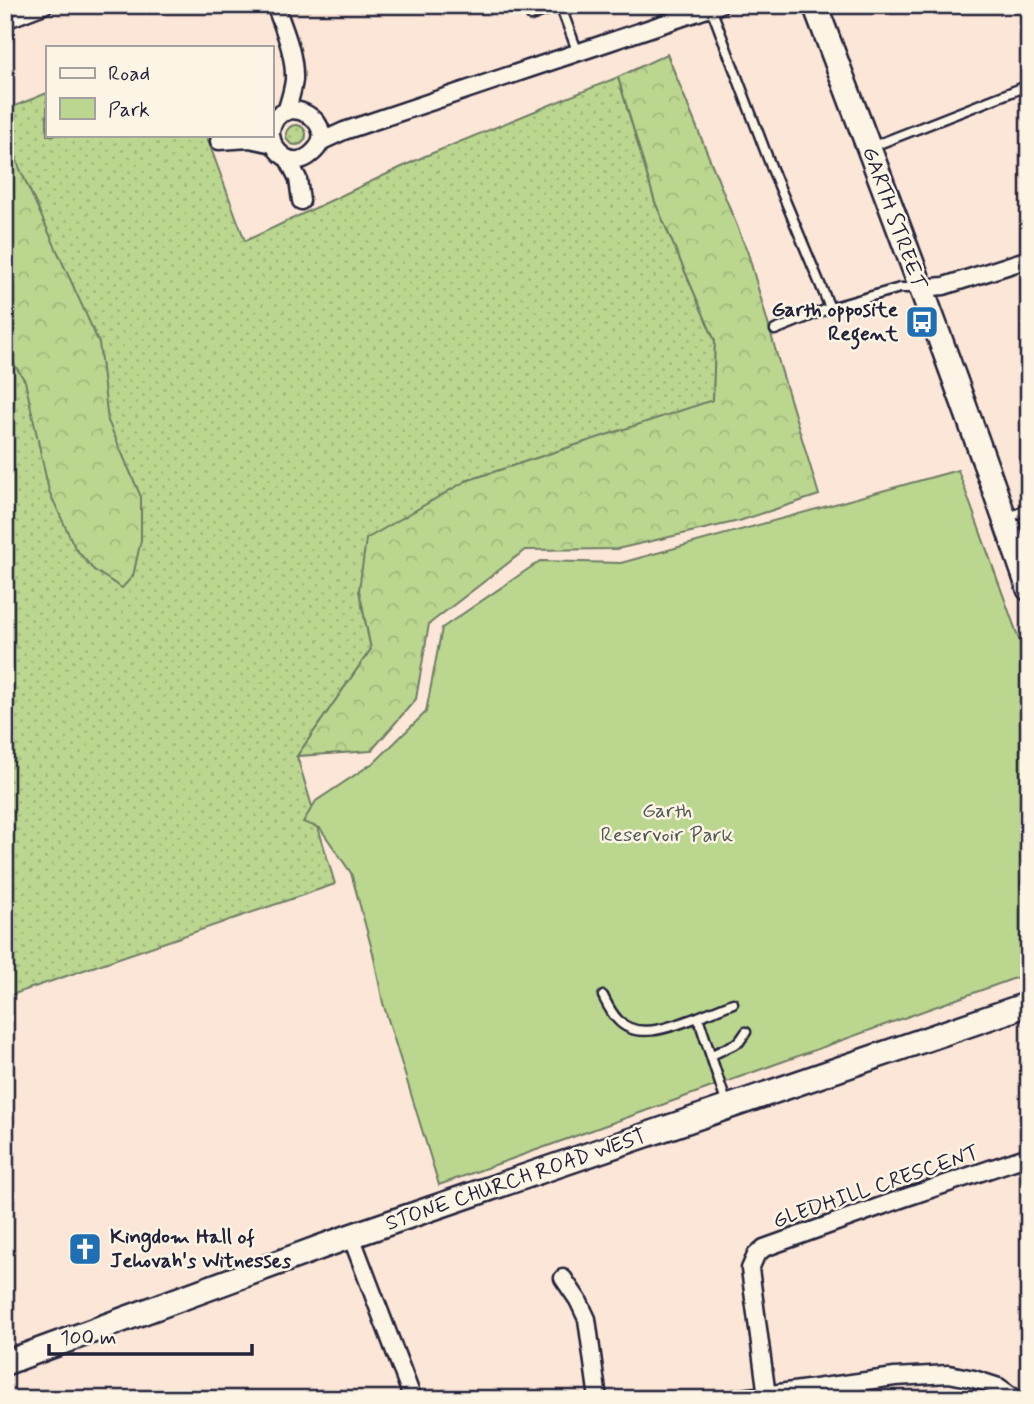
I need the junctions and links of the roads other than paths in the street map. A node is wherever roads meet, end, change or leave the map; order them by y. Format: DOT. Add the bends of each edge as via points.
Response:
graph roads {
  1 [pos="44,5"];
  2 [pos="275,5"];
  3 [pos="526,5"];
  4 [pos="560,5"];
  5 [pos="815,5"];
  6 [pos="715,7"];
  7 [pos="5,20"];
  8 [pos="578,53"];
  9 [pos="294,81"];
  10 [pos="1024,87"];
  11 [pos="286,112"];
  12 [pos="307,113"];
  13 [pos="273,124"];
  14 [pos="318,125"];
  15 [pos="344,131"];
  16 [pos="253,136"];
  17 [pos="268,136"];
  18 [pos="219,141"];
  19 [pos="320,142"];
  20 [pos="869,148"];
  21 [pos="306,158"];
  22 [pos="288,159"];
  23 [pos="298,179"];
  24 [pos="301,201"];
  25 [pos="1029,259"];
  26 [pos="921,288"];
  27 [pos="830,309"];
  28 [pos="775,330"];
  29 [pos="1029,508"];
  30 [pos="1005,519"];
  31 [pos="1025,565"];
  32 [pos="1029,589"];
  33 [pos="603,996"];
  34 [pos="733,1003"];
  35 [pos="1029,1004"];
  36 [pos="698,1017"];
  37 [pos="746,1032"];
  38 [pos="712,1055"];
  39 [pos="727,1107"];
  40 [pos="1029,1156"];
  41 [pos="351,1236"];
  42 [pos="563,1278"];
  43 [pos="5,1363"];
  44 [pos="767,1395"];
  45 [pos="414,1399"];
  46 [pos="598,1399"];
  47 [pos="734,1399"];
  48 [pos="1016,1399"];
  1 -- 7 [label="street"];
  2 -- 9 [label="street" via="291,51"];
  3 -- 4 [label="lane" via="531,16"];
  4 -- 8 [label="lane"];
  5 -- 20 [label="main road, GARTH STREET"];
  6 -- 8 [label="street"];
  6 -- 27 [label="lane" via="772,169"];
  8 -- 15 [label="street"];
  9 -- 11 [label="street"];
  9 -- 12 [label="street"];
  10 -- 20 [label="lane"];
  11 -- 12 [label="street"];
  11 -- 13 [label="street"];
  12 -- 14 [label="street"];
  14 -- 15 [label="street"];
  14 -- 19 [label="street"];
  15 -- 19 [label="street"];
  16 -- 18 [label="street"];
  17 -- 22 [label="street"];
  19 -- 21 [label="street"];
  20 -- 26 [label="main road, GARTH STREET"];
  21 -- 22 [label="street"];
  21 -- 23 [label="street"];
  22 -- 23 [label="street"];
  23 -- 24 [label="street"];
  25 -- 26 [label="street" via="944,286"];
  26 -- 27 [label="lane" via="900,288"];
  26 -- 30 [label="main road, GARTH STREET"];
  27 -- 28 [label="lane"];
  29 -- 30 [label="lane"];
  30 -- 31 [label="main road, GARTH STREET"];
  31 -- 32 [label="main road, GARTH STREET"];
  33 -- 36 [label="lane" via="619,1022 640,1031"];
  34 -- 36 [label="lane"];
  35 -- 39 [label="main road, STONE CHURCH ROAD WEST"];
  36 -- 38 [label="lane"];
  37 -- 38 [label="lane" via="739,1042"];
  38 -- 39 [label="lane"];
  39 -- 41 [label="main road, STONE CHURCH ROAD WEST"];
  40 -- 44 [label="street, GLEDHILL CRESCENT" via="764,1248 756,1255 750,1269"];
  41 -- 43 [label="main road, STONE CHURCH ROAD WEST"];
  41 -- 45 [label="street"];
  42 -- 46 [label="street" via="587,1319"];
  44 -- 47 [label="street"];
  44 -- 48 [label="street" via="949,1374 999,1387"];
}
